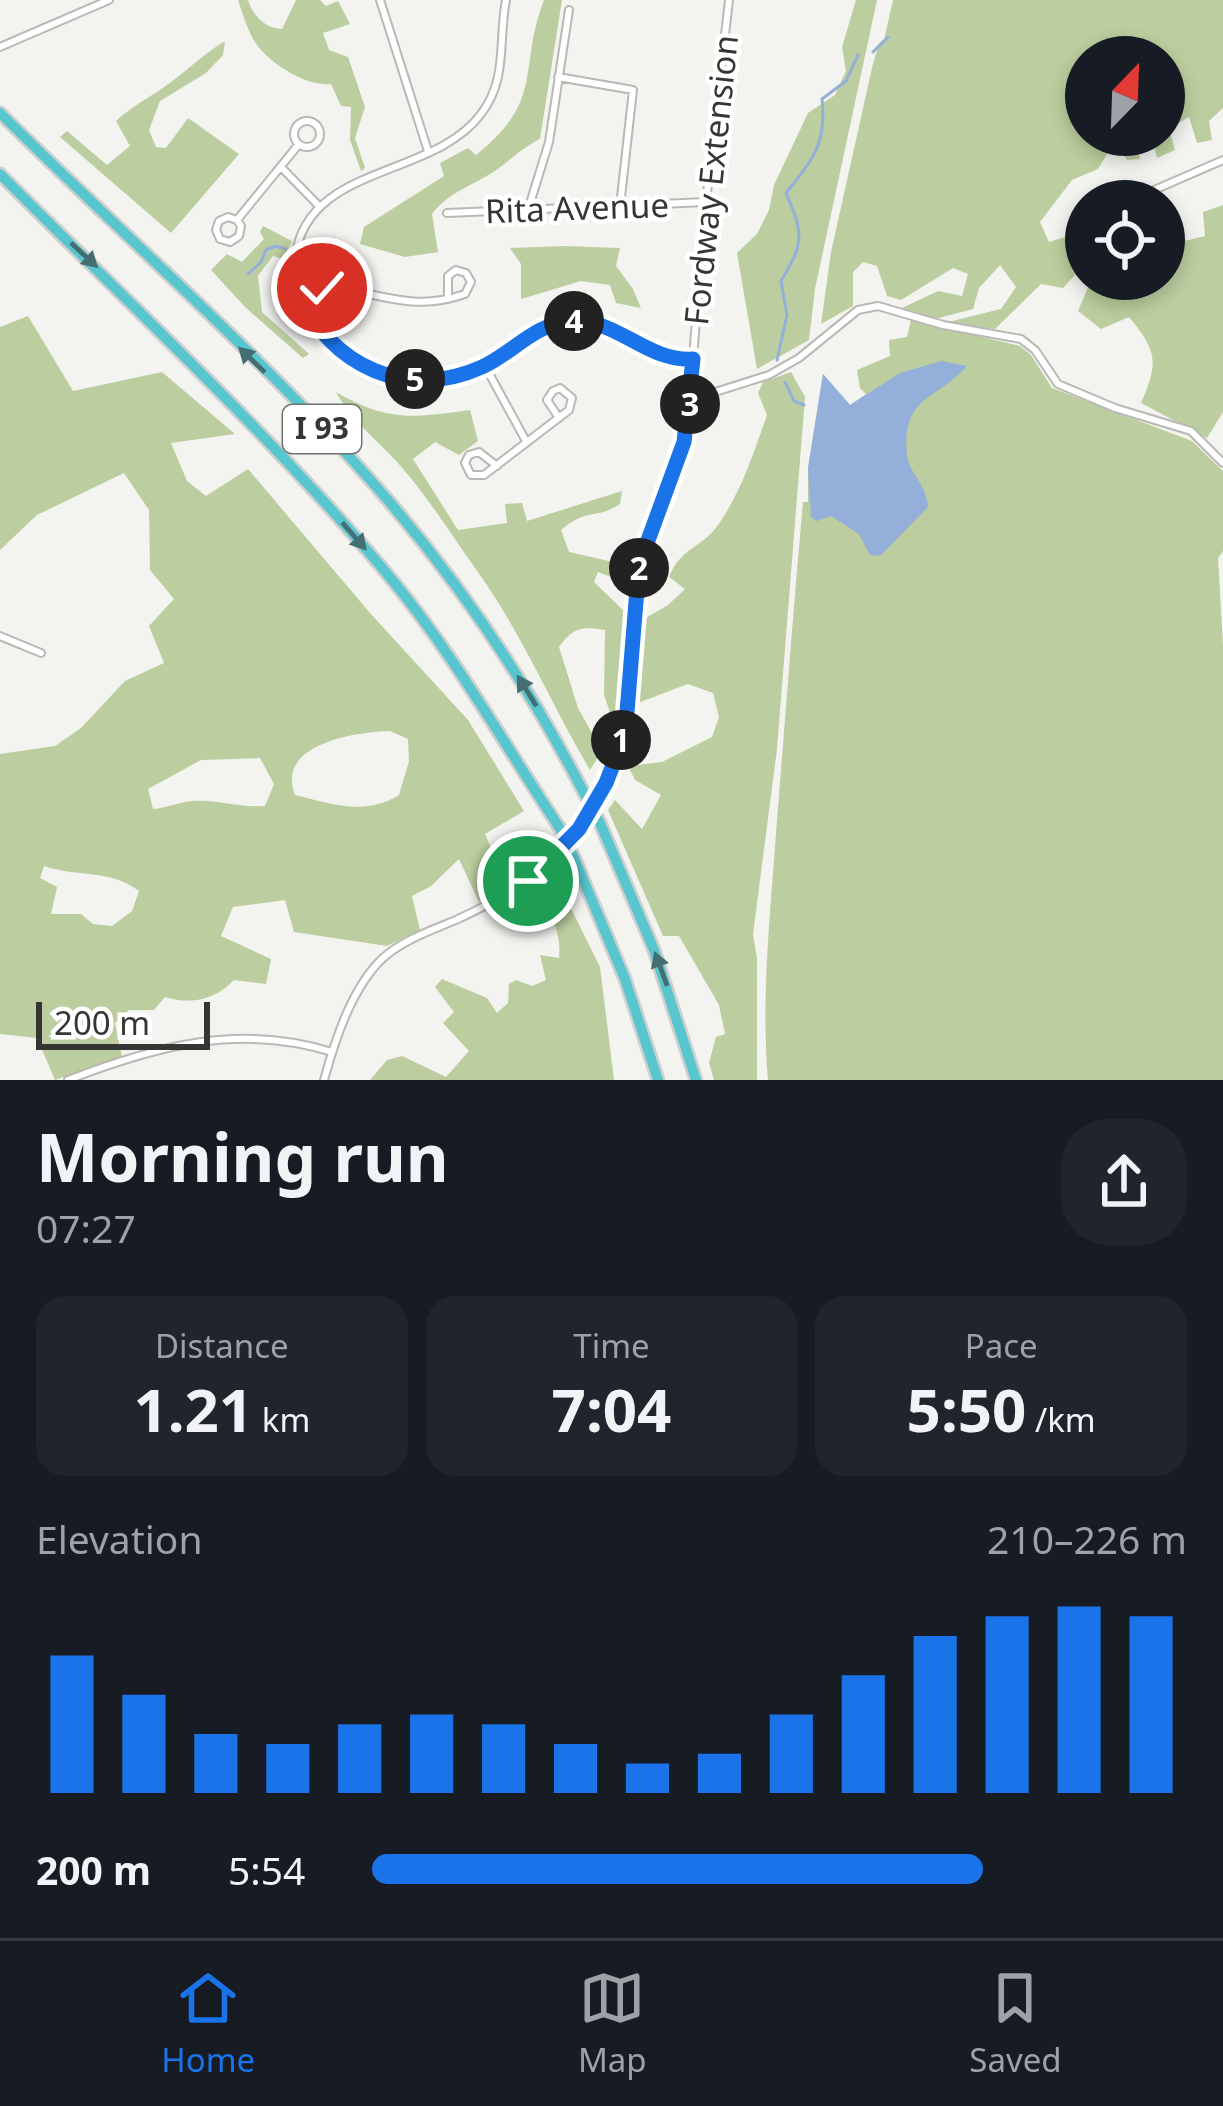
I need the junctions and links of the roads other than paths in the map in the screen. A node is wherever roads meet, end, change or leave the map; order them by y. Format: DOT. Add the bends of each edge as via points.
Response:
graph roads {
  1 [pos="109,0"];
  2 [pos="380,0"];
  3 [pos="506,0"];
  4 [pos="729,0"];
  5 [pos="569,10"];
  6 [pos="0,47"];
  7 [pos="558,77"];
  8 [pos="0,113"];
  9 [pos="299,144"];
  10 [pos="428,152"];
  11 [pos="1223,160"];
  12 [pos="281,167"];
  13 [pos="0,174"];
  14 [pos="1177,180"];
  15 [pos="706,202"];
  16 [pos="319,206"];
  17 [pos="620,206"];
  18 [pos="528,210"];
  19 [pos="447,213"];
  20 [pos="237,220"];
  21 [pos="298,293"];
  22 [pos="448,299"];
  23 [pos="693,359"];
  24 [pos="485,366"];
  25 [pos="690,400"];
  26 [pos="559,418"];
  27 [pos="527,442"];
  28 [pos="1223,464"];
  29 [pos="497,466"];
  30 [pos="0,636"];
  31 [pos="40,653"];
  32 [pos="332,1052"];
  33 [pos="68,1080"];
  34 [pos="324,1080"];
  35 [pos="658,1080"];
  36 [pos="696,1080"];
  1 -- 6 [label="street"];
  2 -- 10 [label="street"];
  3 -- 10 [label="street" via="490,100 468,129"];
  4 -- 15 [label="street, Fordway Extension"];
  5 -- 7 [label="street"];
  7 -- 17 [label="street" via="633,90"];
  7 -- 18 [label="street"];
  36 -- 8 [label="highway, I 93, one-way, bridge" via="654,950 599,824 499,647 385,497"];
  9 -- 9 [label="street" via="297,126 315,124 316,143"];
  9 -- 12 [label="street"];
  10 -- 16 [label="street"];
  11 -- 14 [label="street"];
  12 -- 16 [label="street"];
  12 -- 20 [label="street"];
  13 -- 35 [label="highway, I 93, one-way, bridge" via="204,373 393,582 470,682 561,830"];
  15 -- 17 [label="street, Rita Avenue"];
  15 -- 23 [label="street, Fordway Extension"];
  16 -- 21 [label="street" via="297,245"];
  17 -- 18 [label="street, Rita Avenue"];
  18 -- 19 [label="street, Rita Avenue"];
  20 -- 20 [label="street" via="237,238 219,237 221,219"];
  21 -- 22 [label="street" via="336,287 402,303"];
  21 -- 24 [label="street" via="320,328 372,373 409,380"];
  22 -- 22 [label="street" via="469,290 466,273 448,276"];
  23 -- 24 [label="street" via="663,356 608,326 576,321 537,331"];
  23 -- 25 [label="street, Fordway Extension"];
  24 -- 27 [label="street"];
  25 -- 28 [label="street" via="769,375 858,310 878,306 1021,339 1058,384 1190,431"];
  25 -- 32 [label="street, Fordway Extension" via="680,458 639,565 625,725 597,801 528,881 385,956"];
  26 -- 26 [label="street" via="573,403 560,388 548,400"];
  26 -- 27 [label="street"];
  27 -- 29 [label="street"];
  29 -- 29 [label="street" via="479,452 465,463 476,477"];
  30 -- 31 [label="street"];
  32 -- 33 [label="street" via="220,1037"];
  32 -- 34 [label="street, Fordway Extension"];
}
